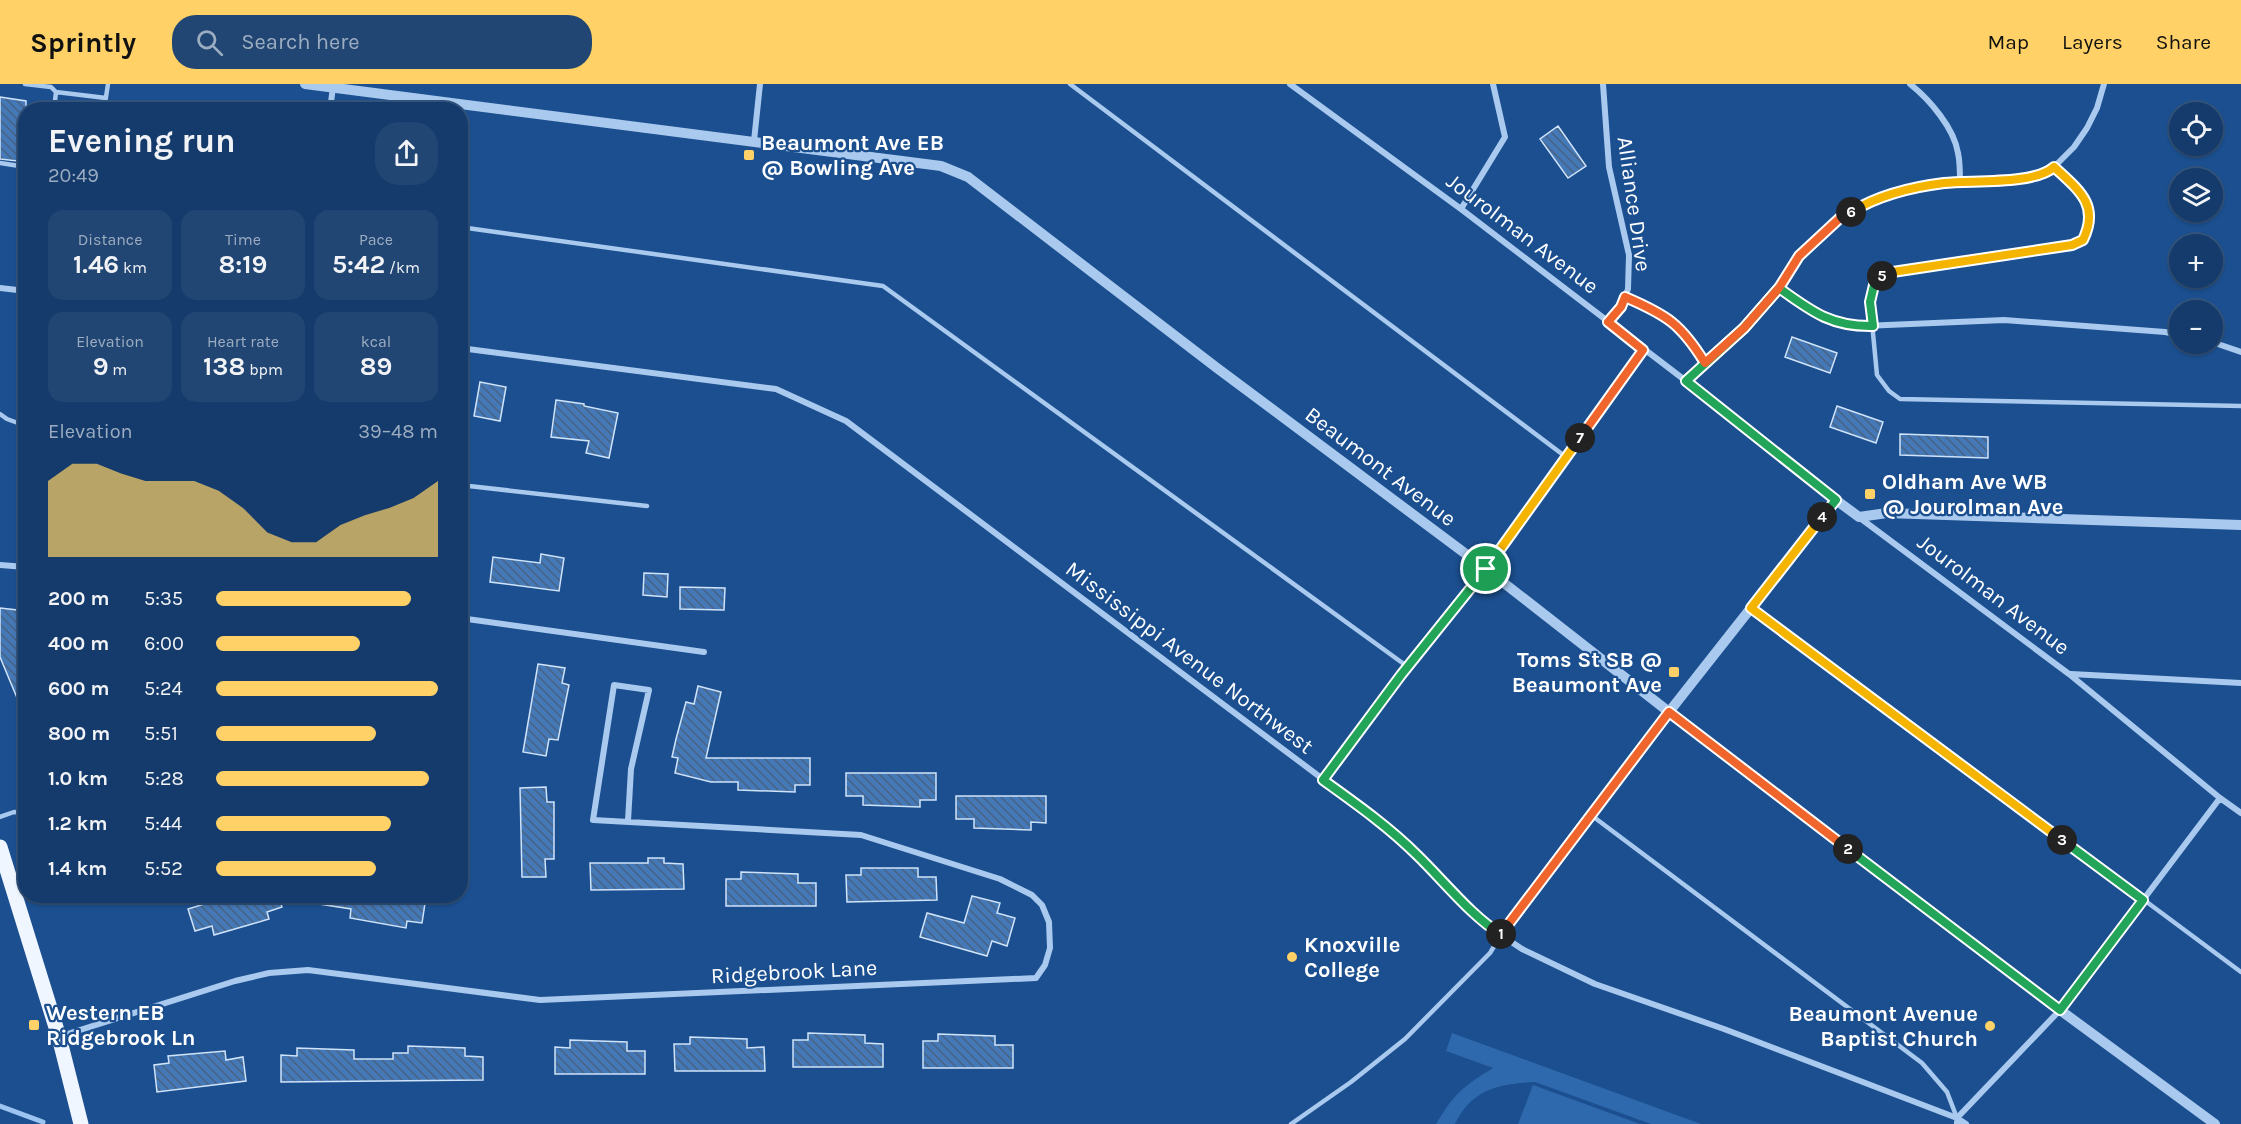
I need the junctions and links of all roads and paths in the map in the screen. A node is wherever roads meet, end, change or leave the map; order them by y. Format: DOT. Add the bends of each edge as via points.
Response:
graph roads {
  1 [pos="25,84"];
  2 [pos="108,84"];
  3 [pos="305,84"];
  4 [pos="760,84"];
  5 [pos="1070,84"];
  6 [pos="1290,84"];
  7 [pos="1493,84"];
  8 [pos="1603,84"];
  9 [pos="1910,84"];
  10 [pos="2104,84"];
  11 [pos="333,87"];
  12 [pos="56,92"];
  13 [pos="106,98"];
  14 [pos="55,102"];
  15 [pos="105,102"];
  16 [pos="331,102"];
  17 [pos="450,102"];
  18 [pos="468,104"];
  19 [pos="754,141"];
  20 [pos="0,163"];
  21 [pos="18,166"];
  22 [pos="2054,167"];
  23 [pos="1960,182"];
  24 [pos="1461,209"];
  25 [pos="468,227"];
  26 [pos="0,288"];
  27 [pos="1779,288"];
  28 [pos="18,290"];
  29 [pos="1625,297"];
  30 [pos="1608,322"];
  31 [pos="1873,326"];
  32 [pos="2169,333"];
  33 [pos="2223,346"];
  34 [pos="468,349"];
  35 [pos="1643,350"];
  36 [pos="2241,352"];
  37 [pos="1705,363"];
  38 [pos="1686,381"];
  39 [pos="2241,406"];
  40 [pos="0,414"];
  41 [pos="18,422"];
  42 [pos="1566,458"];
  43 [pos="468,486"];
  44 [pos="1836,500"];
  45 [pos="647,506"];
  46 [pos="1859,517"];
  47 [pos="2241,525"];
  48 [pos="0,565"];
  49 [pos="18,566"];
  50 [pos="1486,569"];
  51 [pos="1751,608"];
  52 [pos="468,619"];
  53 [pos="704,652"];
  54 [pos="1408,667"];
  55 [pos="2069,674"];
  56 [pos="2241,683"];
  57 [pos="1669,712"];
  58 [pos="1323,780"];
  59 [pos="2220,798"];
  60 [pos="18,812"];
  61 [pos="2241,813"];
  62 [pos="1591,815"];
  63 [pos="0,817"];
  64 [pos="628,821"];
  65 [pos="0,847"];
  66 [pos="2143,900"];
  67 [pos="1501,935"];
  68 [pos="2241,972"];
  69 [pos="2060,1010"];
  70 [pos="59,1037"];
  71 [pos="1957,1121"];
  72 [pos="81,1124"];
  73 [pos="1291,1124"];
  74 [pos="1966,1124"];
  75 [pos="2215,1124"];
  1 -- 12 [label="lane" via="51,87"];
  2 -- 13 [label="lane"];
  3 -- 11 [label="street, Beaumont Avenue"];
  4 -- 19 [label="street"];
  5 -- 42 [label="lane"];
  6 -- 24 [label="street, Jourolman Avenue"];
  7 -- 24 [label="street" via="1505,137"];
  8 -- 29 [label="street, Alliance Drive" via="1610,167 1629,255"];
  9 -- 23 [label="street" via="1946,124 1958,152"];
  10 -- 22 [label="street" via="2087,128"];
  11 -- 16 [label="street"];
  11 -- 17 [label="street, Beaumont Avenue"];
  12 -- 13 [label="lane"];
  12 -- 14 [label="lane"];
  13 -- 15 [label="lane"];
  18 -- 19 [label="street, Beaumont Avenue"];
  19 -- 50 [label="street, Beaumont Avenue" via="942,166 968,177"];
  20 -- 21 [label="lane"];
  22 -- 23 [label="street" via="2028,178"];
  22 -- 31 [label="lane" via="2077,188 2090,209 2090,227 2083,240 2072,245 1886,273 1875,281 1870,302"];
  23 -- 27 [label="street" via="1870,200 1841,217 1817,238 1799,256"];
  24 -- 30 [label="street, Jourolman Avenue"];
  25 -- 54 [label="lane" via="883,286"];
  26 -- 28 [label="street"];
  27 -- 31 [label="street" via="1807,309 1834,322"];
  27 -- 37 [label="street" via="1744,328"];
  29 -- 30 [label="street, Alliance Drive"];
  29 -- 37 [label="lane" via="1672,321 1690,339"];
  30 -- 35 [label="street, Jourolman Avenue"];
  31 -- 32 [label="street" via="2004,320"];
  31 -- 39 [label="lane" via="1877,375 1900,399"];
  33 -- 36 [label="street"];
  34 -- 58 [label="street, Mississippi Avenue Northwest" via="776,389 846,421"];
  35 -- 38 [label="street, Jourolman Avenue"];
  35 -- 42 [label="street"];
  37 -- 38 [label="street"];
  38 -- 44 [label="street, Jourolman Avenue"];
  40 -- 41 [label="lane"];
  42 -- 50 [label="street"];
  43 -- 45 [label="lane"];
  44 -- 46 [label="street, Jourolman Avenue"];
  44 -- 51 [label="street"];
  46 -- 47 [label="street" via="1887,513"];
  46 -- 55 [label="street, Jourolman Avenue"];
  48 -- 49 [label="street"];
  50 -- 54 [label="street"];
  50 -- 57 [label="street, Beaumont Avenue"];
  51 -- 57 [label="street"];
  51 -- 66 [label="lane"];
  52 -- 53 [label="street"];
  54 -- 58 [label="street"];
  55 -- 56 [label="street"];
  55 -- 59 [label="street, Jourolman Avenue"];
  57 -- 62 [label="street"];
  57 -- 69 [label="street, Beaumont Avenue"];
  58 -- 67 [label="street, Mississippi Avenue Northwest" via="1416,853"];
  59 -- 61 [label="street, Jourolman Avenue"];
  59 -- 66 [label="street"];
  60 -- 63 [label="lane"];
  62 -- 67 [label="street"];
  62 -- 71 [label="lane" via="1922,1063 1947,1092"];
  64 -- 64 [label="street, Ridgebrook Lane" via="631,769 650,690 614,685 593,820"];
  64 -- 70 [label="street, Ridgebrook Lane" via="861,835 1000,879 1032,895 1042,905 1049,922 1050,948 1045,965 1036,978 540,1000 309,970 235,981"];
  65 -- 70 [label="main road"];
  66 -- 68 [label="lane"];
  66 -- 69 [label="street"];
  67 -- 71 [label="street, Mississippi Avenue Northwest" via="1594,984 1724,1029"];
  67 -- 73 [label="lane" via="1490,953 1405,1039"];
  69 -- 71 [label="street"];
  69 -- 75 [label="street, Beaumont Avenue"];
  70 -- 72 [label="main road"];
  71 -- 74 [label="street, Mississippi Avenue Northwest"];
}
